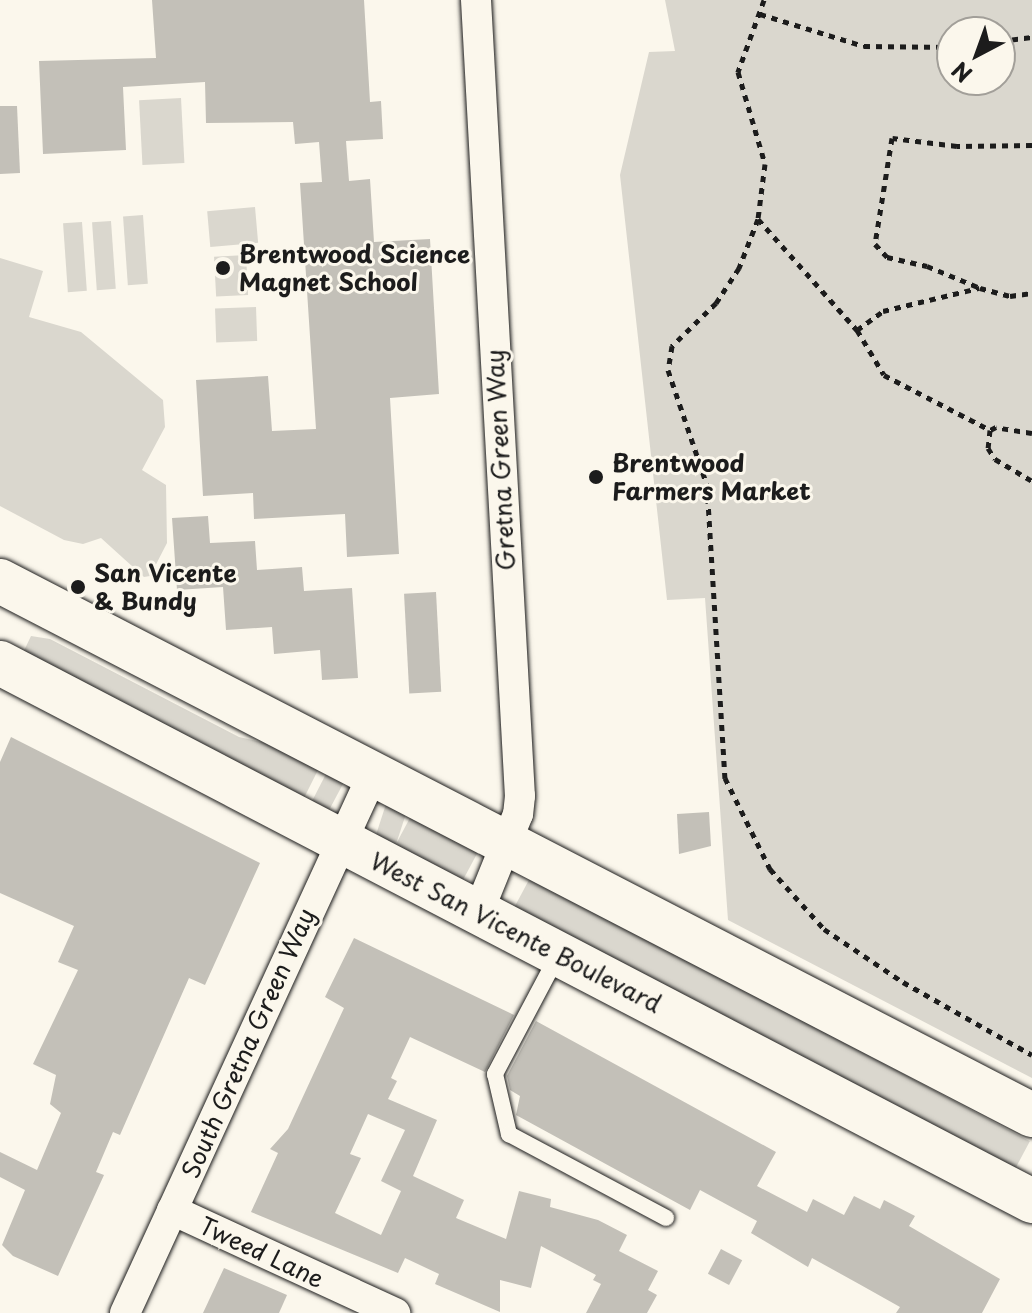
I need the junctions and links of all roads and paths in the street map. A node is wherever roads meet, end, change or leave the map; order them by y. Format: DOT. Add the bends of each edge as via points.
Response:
graph roads {
  1 [pos="476,0"];
  2 [pos="764,0"];
  3 [pos="760,14"];
  4 [pos="936,47"];
  5 [pos="1032,145"];
  6 [pos="758,219"];
  7 [pos="980,288"];
  8 [pos="1032,293"];
  9 [pos="857,330"];
  10 [pos="990,430"];
  11 [pos="1032,433"];
  12 [pos="1032,481"];
  13 [pos="0,581"];
  14 [pos="0,663"];
  15 [pos="373,774"];
  16 [pos="340,841"];
  17 [pos="506,844"];
  18 [pos="478,913"];
  19 [pos="558,953"];
  20 [pos="1032,1055"];
  21 [pos="1032,1115"];
  22 [pos="1032,1201"];
  23 [pos="172,1210"];
  24 [pos="666,1218"];
  25 [pos="125,1313"];
  26 [pos="395,1313"];
  1 -- 17 [label="street, Gretna Green Way" via="520,796"];
  2 -- 3 [label="path"];
  3 -- 4 [label="path" via="864,46"];
  3 -- 6 [label="path" via="738,72 765,164"];
  5 -- 7 [label="path" via="889,140 875,244 879,252"];
  6 -- 9 [label="path"];
  6 -- 20 [label="path" via="739,268 716,303 672,346 668,370 707,485 725,778 770,869 824,929 903,982"];
  7 -- 8 [label="path" via="1010,296"];
  7 -- 9 [label="path" via="883,311"];
  9 -- 10 [label="path" via="884,375"];
  10 -- 11 [label="path"];
  10 -- 12 [label="path" via="988,448 995,459"];
  13 -- 15 [label="main road"];
  14 -- 16 [label="main road, West San Vicente Boulevard"];
  15 -- 16 [label="street, South Gretna Green Way"];
  15 -- 17 [label="main road"];
  16 -- 18 [label="main road, West San Vicente Boulevard"];
  16 -- 23 [label="street, South Gretna Green Way"];
  17 -- 18 [label="street, Gretna Green Way"];
  17 -- 21 [label="main road"];
  18 -- 19 [label="main road, West San Vicente Boulevard"];
  19 -- 22 [label="main road, West San Vicente Boulevard"];
  19 -- 24 [label="lane" via="495,1074 509,1134"];
  23 -- 25 [label="street, South Gretna Green Way"];
  23 -- 26 [label="street, Tweed Lane"];
}
